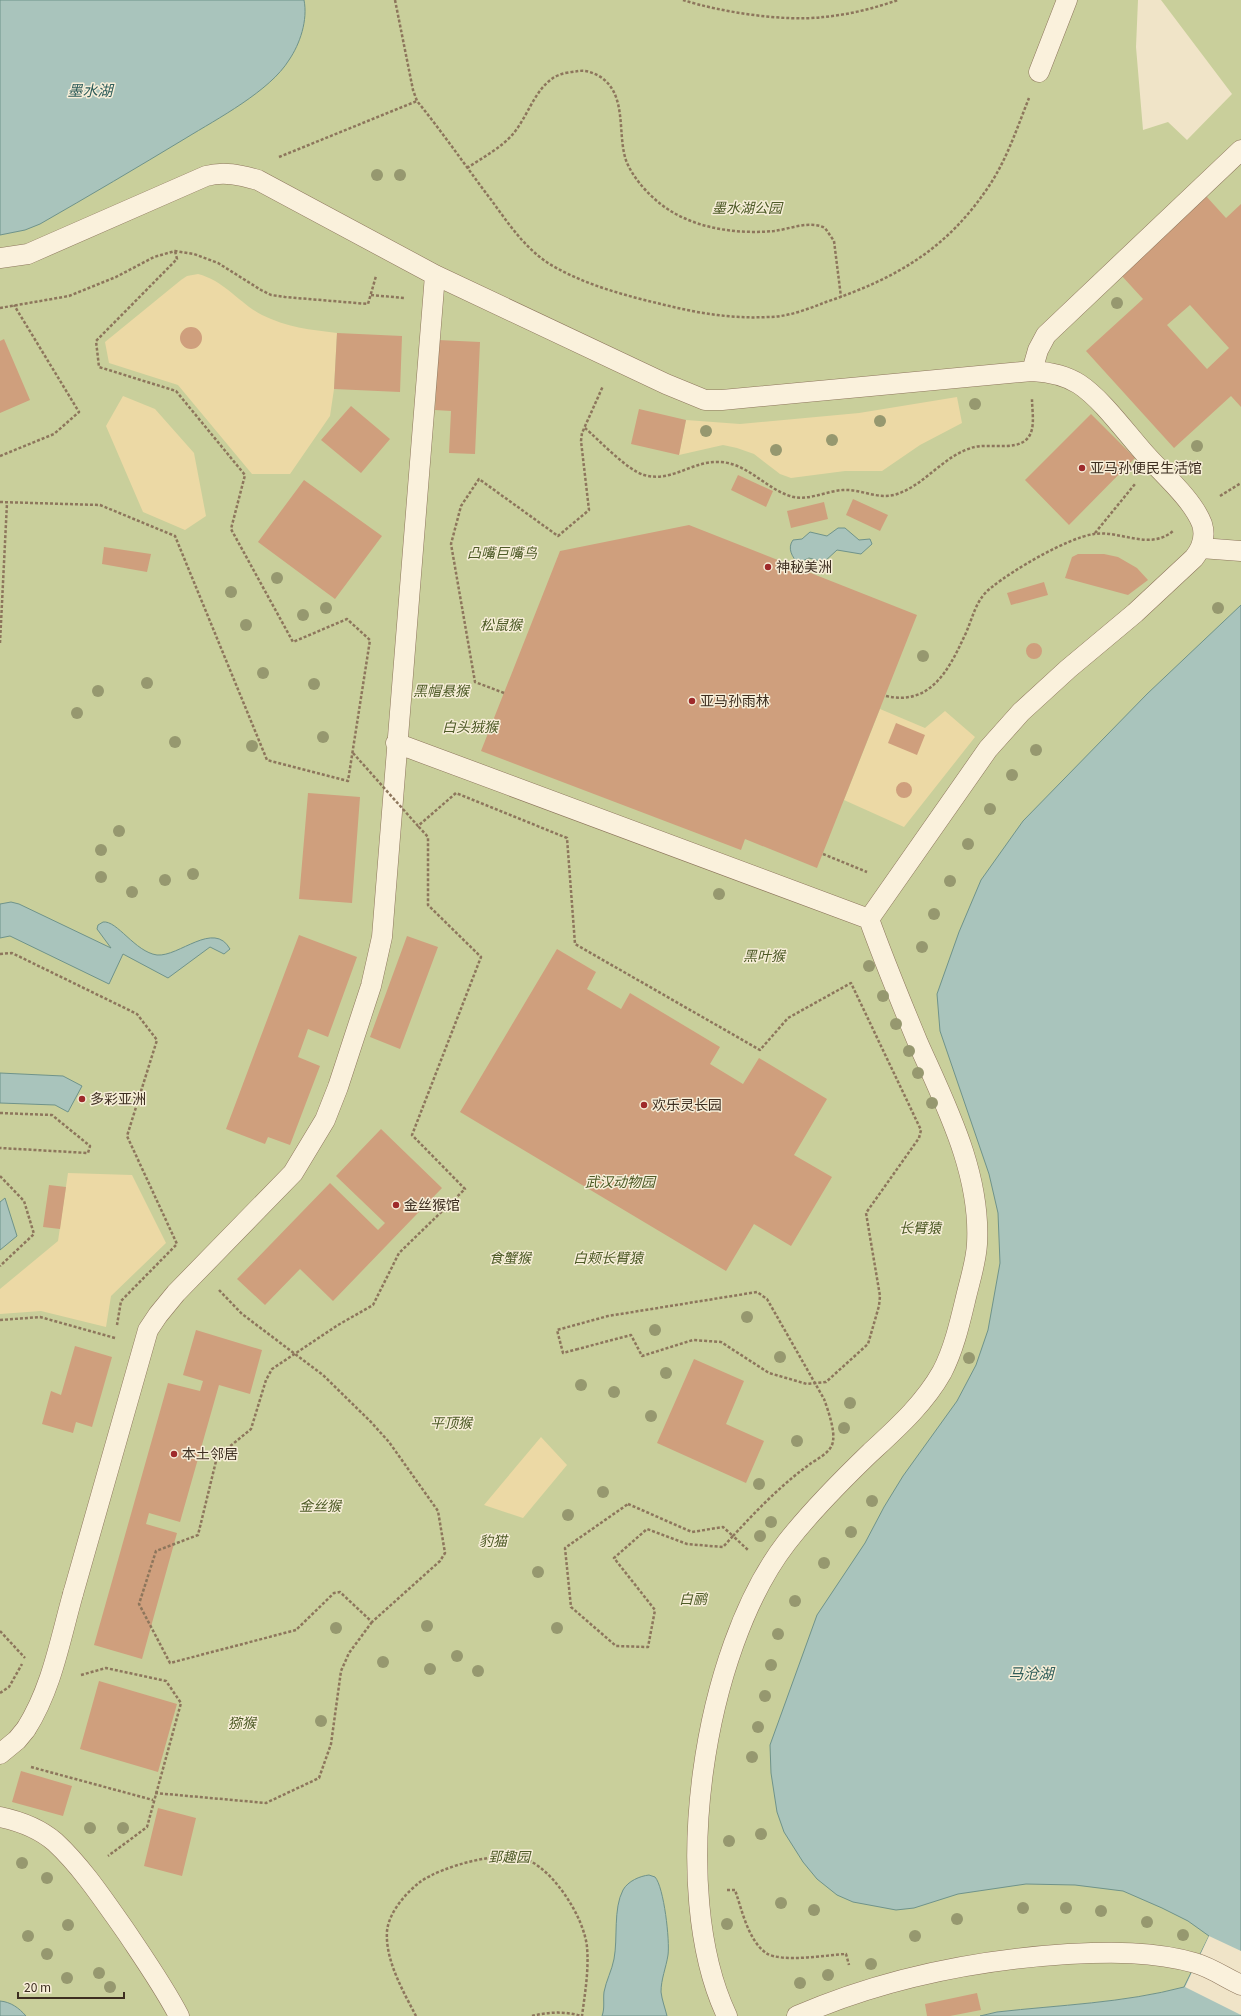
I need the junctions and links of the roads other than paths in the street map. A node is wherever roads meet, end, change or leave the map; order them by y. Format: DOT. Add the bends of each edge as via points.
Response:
graph roads {
  1 [pos="1067,0"];
  2 [pos="1039,72"];
  3 [pos="1241,150"];
  4 [pos="0,258"];
  5 [pos="435,275"];
  6 [pos="1032,370"];
  7 [pos="1201,548"];
  8 [pos="1241,551"];
  9 [pos="396,743"];
  10 [pos="869,919"];
  11 [pos="3,1752"];
  12 [pos="0,1817"];
  13 [pos="1241,1986"];
  14 [pos="179,2016"];
  15 [pos="727,2016"];
  16 [pos="797,2016"];
  1 -- 2 [label="lane"];
  3 -- 6 [label="lane" via="1046,335"];
  4 -- 5 [label="lane" via="28,254 216,173 237,174 258,180"];
  5 -- 6 [label="lane" via="705,400"];
  5 -- 9 [label="lane"];
  6 -- 7 [label="lane" via="1062,376 1091,393 1196,513 1203,530"];
  7 -- 8 [label="lane"];
  7 -- 10 [label="lane" via="1158,592 1027,707 988,749"];
  9 -- 10 [label="lane"];
  9 -- 11 [label="lane, bridge" via="382,937 371,986 338,1087 325,1120 293,1173 176,1293 148,1330 49,1683 26,1729"];
  10 -- 15 [label="lane" via="890,978 956,1130 973,1186 978,1217 977,1249 960,1321 943,1370 903,1422 834,1488 787,1542 764,1574 727,1664 702,1776 697,1838 702,1930"];
  12 -- 14 [label="lane" via="31,1827 54,1842 84,1874 141,1954"];
  13 -- 16 [label="lane" via="1196,1963 1149,1955 1116,1952 1036,1956 983,1963 921,1976 855,1995"];
}
